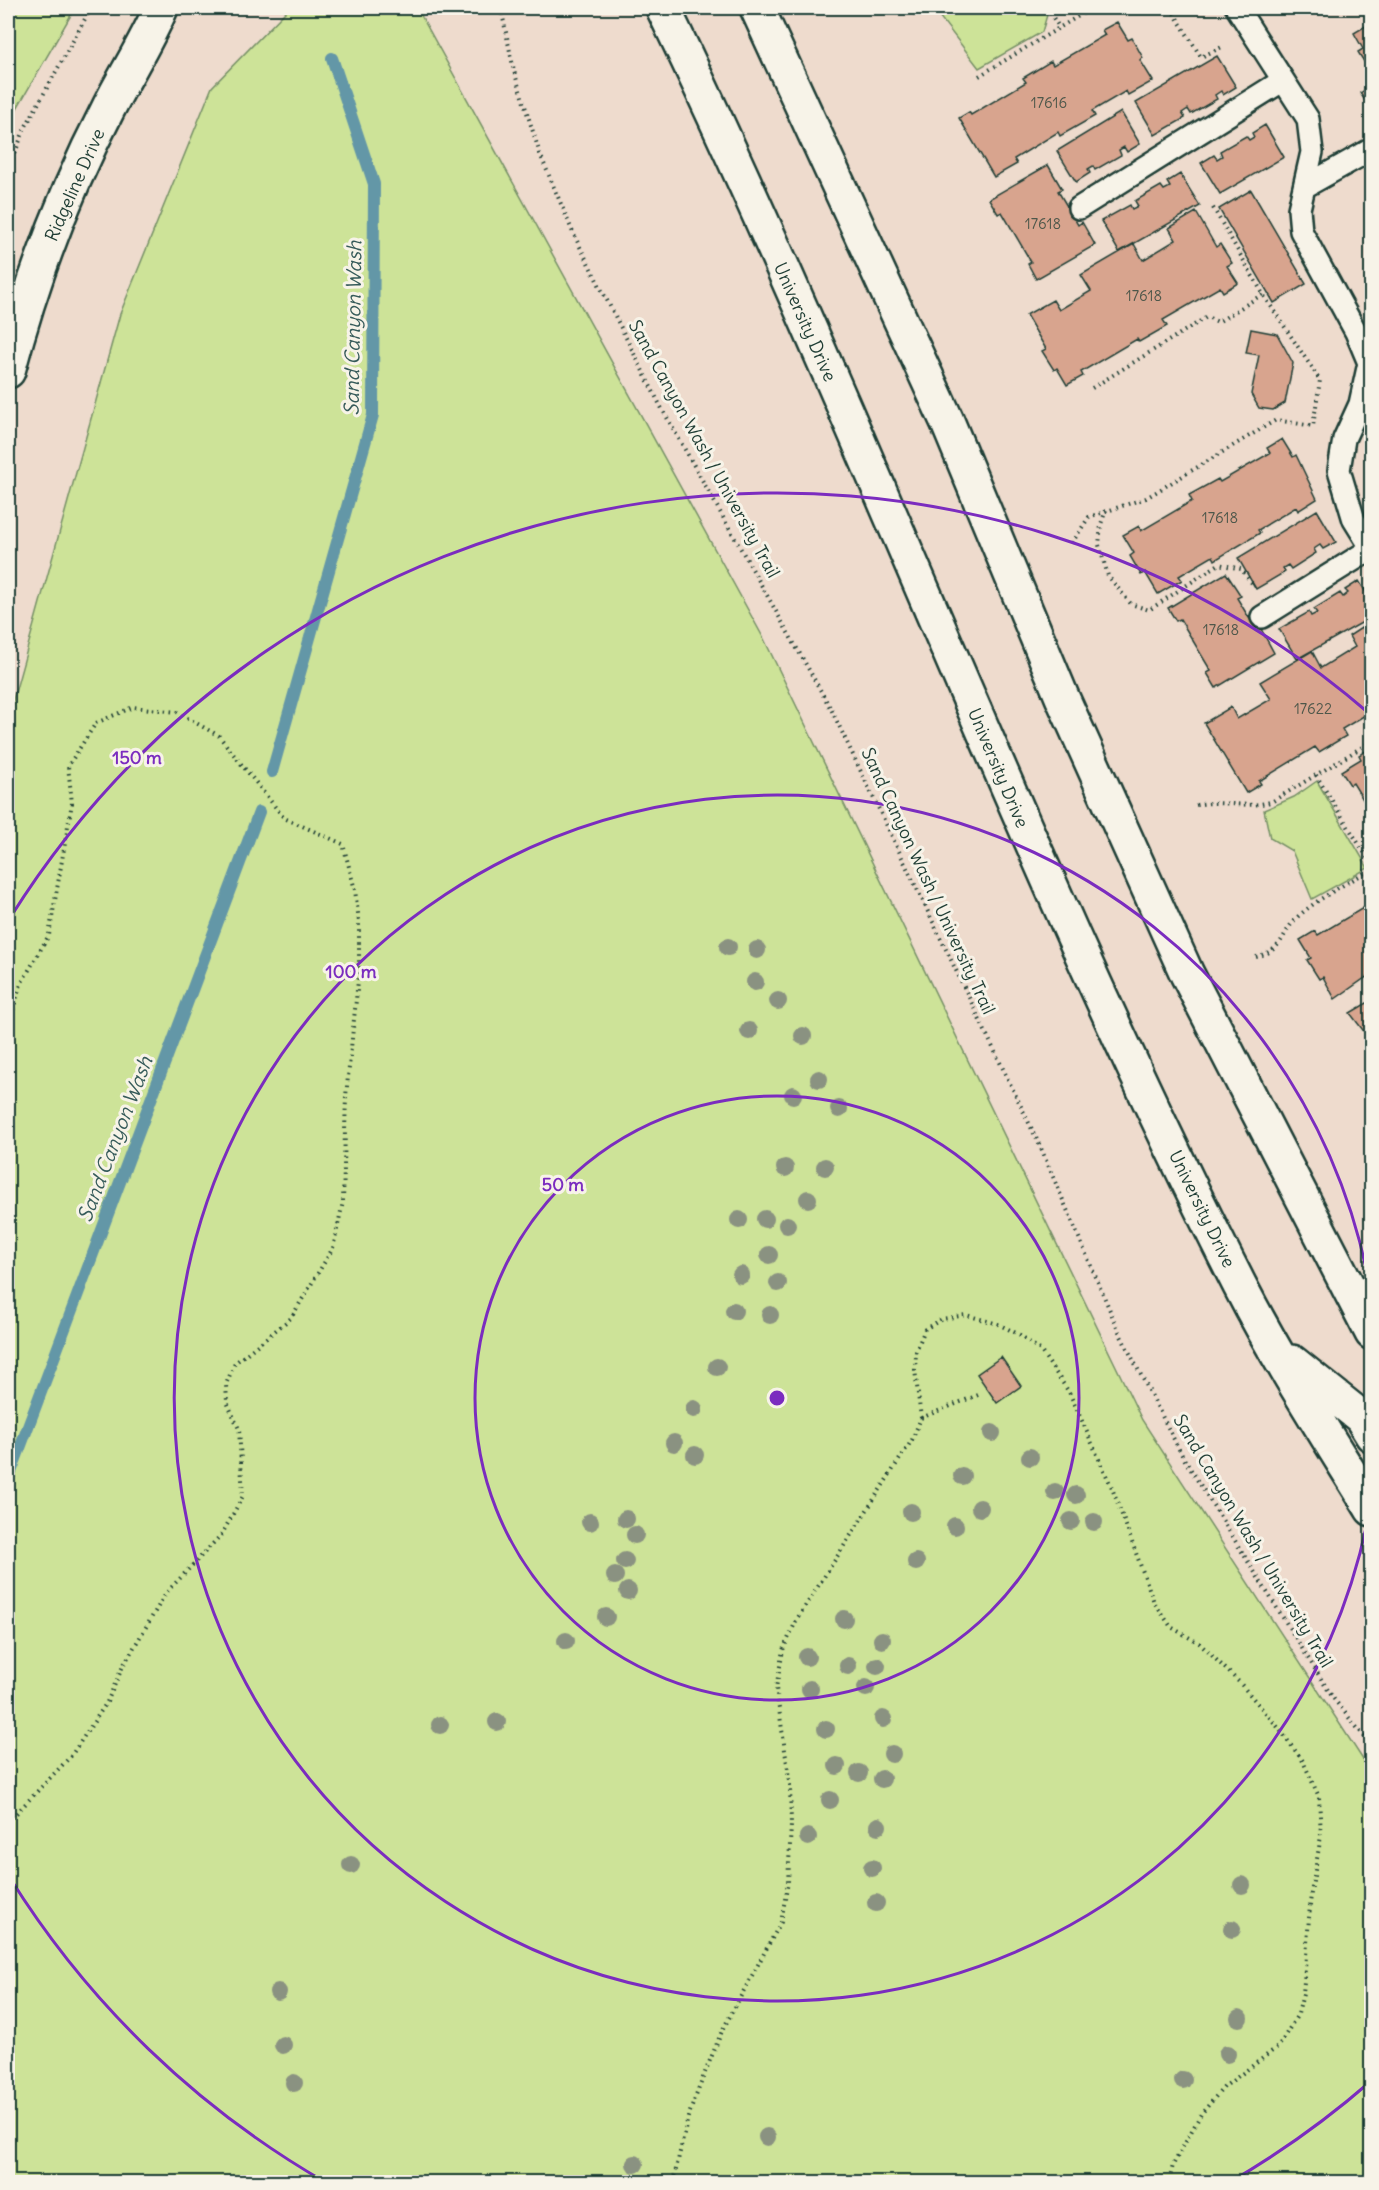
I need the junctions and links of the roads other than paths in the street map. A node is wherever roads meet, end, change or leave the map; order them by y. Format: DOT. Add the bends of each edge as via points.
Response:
graph roads {
  1 [pos="161,8"];
  2 [pos="663,8"];
  3 [pos="757,8"];
  4 [pos="1238,8"];
  5 [pos="1282,81"];
  6 [pos="1371,149"];
  7 [pos="1306,186"];
  8 [pos="1079,208"];
  9 [pos="1370,363"];
  10 [pos="8,371"];
  11 [pos="1371,549"];
  12 [pos="1262,617"];
  13 [pos="1367,1315"];
  14 [pos="1276,1349"];
  15 [pos="1371,1435"];
  16 [pos="1371,1509"];
  1 -- 10 [label="main road, Ridgeline Drive" via="107,110 50,238"];
  2 -- 14 [label="main road, University Drive" via="789,283 1035,854 1161,1125 1242,1290"];
  3 -- 13 [label="main road" via="947,421 1062,697 1182,964"];
  4 -- 5 [label="lane"];
  5 -- 7 [label="lane" via="1308,119 1312,152"];
  5 -- 8 [label="lane"];
  6 -- 7 [label="lane"];
  7 -- 9 [label="lane" via="1299,209 1301,231"];
  9 -- 11 [label="lane" via="1360,404 1344,439 1340,470 1354,520"];
  11 -- 12 [label="lane"];
  14 -- 15 [label="main road" via="1360,1418"];
  14 -- 16 [label="main road, University Drive"];
}
